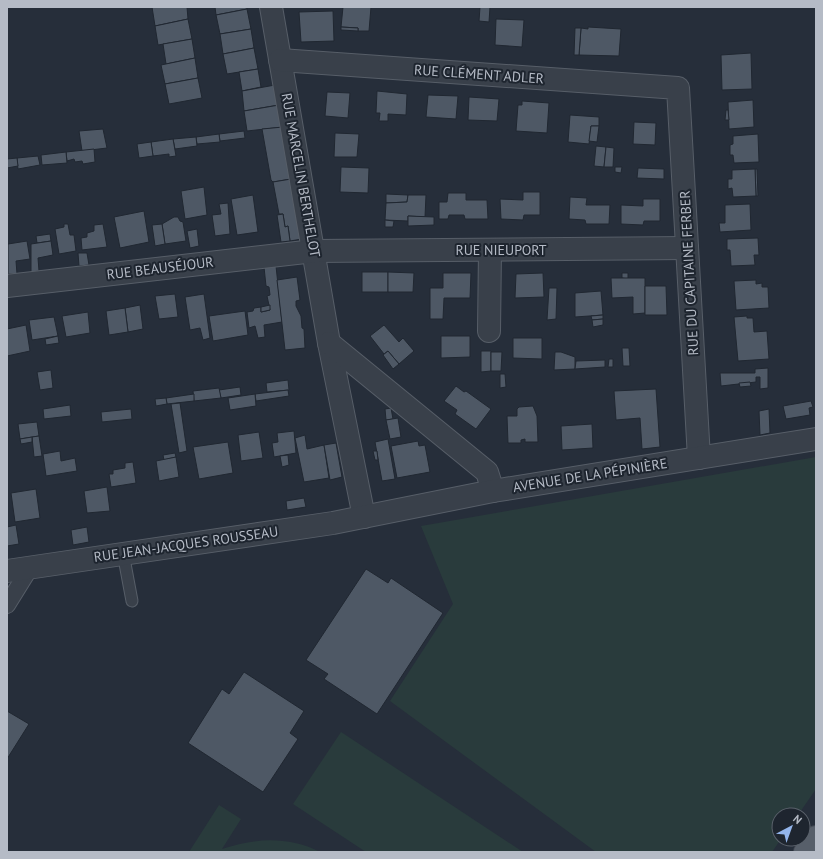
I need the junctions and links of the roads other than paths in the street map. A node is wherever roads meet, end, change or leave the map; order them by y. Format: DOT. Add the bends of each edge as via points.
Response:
graph roads {
  1 [pos="271,7"];
  2 [pos="280,60"];
  3 [pos="678,88"];
  4 [pos="687,248"];
  5 [pos="490,250"];
  6 [pos="314,251"];
  7 [pos="7,286"];
  8 [pos="489,331"];
  9 [pos="329,343"];
  10 [pos="816,439"];
  11 [pos="699,458"];
  12 [pos="493,491"];
  13 [pos="364,517"];
  14 [pos="123,553"];
  15 [pos="30,568"];
  16 [pos="7,571"];
  17 [pos="132,601"];
  18 [pos="7,605"];
  19 [pos="816,837"];
  20 [pos="805,852"];
  1 -- 2 [label="street, RUE MARCELIN BERTHELOT"];
  2 -- 3 [label="street, RUE CLÉMENT ADLER"];
  2 -- 6 [label="street, RUE MARCELIN BERTHELOT"];
  3 -- 4 [label="street, RUE DU CAPITAINE FERBER"];
  4 -- 5 [label="street, RUE NIEUPORT"];
  4 -- 11 [label="street, RUE DU CAPITAINE FERBER"];
  5 -- 6 [label="street, RUE NIEUPORT"];
  5 -- 8 [label="street"];
  6 -- 7 [label="street, RUE BEAUSÉJOUR"];
  6 -- 9 [label="street, RUE MARCELIN BERTHELOT"];
  9 -- 12 [label="street" via="487,472"];
  9 -- 13 [label="street, RUE MARCELIN BERTHELOT"];
  10 -- 11 [label="street, AVENUE DE LA PÉPINIÈRE"];
  11 -- 12 [label="street, AVENUE DE LA PÉPINIÈRE"];
  12 -- 13 [label="street, AVENUE DE LA PÉPINIÈRE"];
  13 -- 14 [label="street, RUE JEAN-JACQUES ROUSSEAU"];
  14 -- 15 [label="street, RUE JEAN-JACQUES ROUSSEAU"];
  14 -- 17 [label="lane"];
  15 -- 16 [label="street, RUE JEAN-JACQUES ROUSSEAU"];
  15 -- 18 [label="street"];
  19 -- 20 [label="main road"];
}
